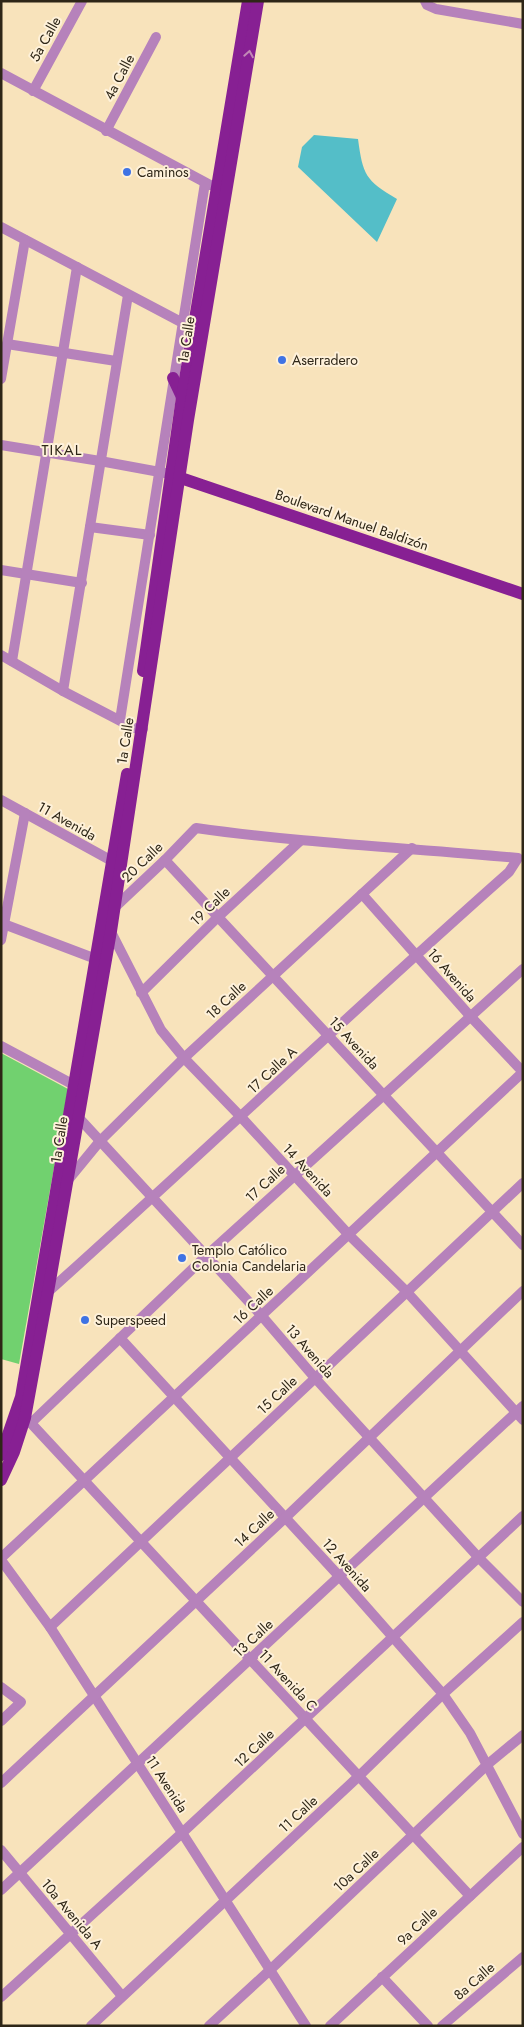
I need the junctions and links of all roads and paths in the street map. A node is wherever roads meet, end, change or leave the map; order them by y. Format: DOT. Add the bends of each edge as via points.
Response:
graph roads {
  1 [pos="82,1"];
  2 [pos="248,1"];
  3 [pos="258,1"];
  4 [pos="425,1"];
  5 [pos="523,24"];
  6 [pos="156,37"];
  7 [pos="1,73"];
  8 [pos="33,91"];
  9 [pos="106,130"];
  10 [pos="215,187"];
  11 [pos="1,227"];
  12 [pos="25,240"];
  13 [pos="209,261"];
  14 [pos="77,267"];
  15 [pos="128,295"];
  16 [pos="181,322"];
  17 [pos="7,344"];
  18 [pos="62,352"];
  19 [pos="116,362"];
  20 [pos="173,378"];
  21 [pos="1,379"];
  22 [pos="182,397"];
  23 [pos="184,419"];
  24 [pos="1,445"];
  25 [pos="46,452"];
  26 [pos="100,461"];
  27 [pos="170,475"];
  28 [pos="90,527"];
  29 [pos="150,535"];
  30 [pos="1,570"];
  31 [pos="26,574"];
  32 [pos="82,583"];
  33 [pos="523,594"];
  34 [pos="1,655"];
  35 [pos="12,661"];
  36 [pos="63,691"];
  37 [pos="120,720"];
  38 [pos="138,729"];
  39 [pos="1,800"];
  40 [pos="25,813"];
  41 [pos="300,841"];
  42 [pos="412,848"];
  43 [pos="165,860"];
  44 [pos="116,862"];
  45 [pos="362,894"];
  46 [pos="107,912"];
  47 [pos="219,916"];
  48 [pos="3,923"];
  49 [pos="111,931"];
  50 [pos="1,940"];
  51 [pos="416,954"];
  52 [pos="96,958"];
  53 [pos="523,970"];
  54 [pos="272,976"];
  55 [pos="141,993"];
  56 [pos="471,1017"];
  57 [pos="328,1035"];
  58 [pos="1,1046"];
  59 [pos="184,1058"];
  60 [pos="523,1072"];
  61 [pos="74,1085"];
  62 [pos="384,1096"];
  63 [pos="78,1117"];
  64 [pos="241,1117"];
  65 [pos="100,1141"];
  66 [pos="438,1152"];
  67 [pos="294,1176"];
  68 [pos="68,1181"];
  69 [pos="523,1183"];
  70 [pos="152,1199"];
  71 [pos="492,1212"];
  72 [pos="349,1235"];
  73 [pos="523,1244"];
  74 [pos="206,1256"];
  75 [pos="523,1290"];
  76 [pos="406,1291"];
  77 [pos="44,1292"];
  78 [pos="261,1315"];
  79 [pos="120,1338"];
  80 [pos="460,1352"];
  81 [pos="315,1378"];
  82 [pos="173,1397"];
  83 [pos="26,1398"];
  84 [pos="520,1413"];
  85 [pos="28,1421"];
  86 [pos="368,1436"];
  87 [pos="1,1456"];
  88 [pos="230,1458"];
  89 [pos="1,1480"];
  90 [pos="84,1481"];
  91 [pos="424,1497"];
  92 [pos="523,1516"];
  93 [pos="285,1518"];
  94 [pos="140,1541"];
  95 [pos="479,1558"];
  96 [pos="1,1559"];
  97 [pos="339,1576"];
  98 [pos="196,1601"];
  99 [pos="523,1602"];
  100 [pos="523,1622"];
  101 [pos="50,1627"];
  102 [pos="392,1637"];
  103 [pos="250,1659"];
  104 [pos="1,1687"];
  105 [pos="443,1694"];
  106 [pos="95,1697"];
  107 [pos="305,1718"];
  108 [pos="1,1721"];
  109 [pos="523,1735"];
  110 [pos="488,1764"];
  111 [pos="138,1765"];
  112 [pos="358,1776"];
  113 [pos="1,1783"];
  114 [pos="182,1833"];
  115 [pos="414,1834"];
  116 [pos="523,1834"];
  117 [pos="523,1846"];
  118 [pos="1,1850"];
  119 [pos="20,1872"];
  120 [pos="1,1890"];
  121 [pos="470,1896"];
  122 [pos="226,1901"];
  123 [pos="72,1934"];
  124 [pos="523,1957"];
  125 [pos="270,1970"];
  126 [pos="382,1977"];
  127 [pos="122,1996"];
  128 [pos="1,1997"];
  129 [pos="91,2026"];
  130 [pos="209,2026"];
  131 [pos="306,2026"];
  132 [pos="330,2026"];
  133 [pos="428,2026"];
  134 [pos="442,2026"];
  1 -- 8 [label="street, 5a Calle"];
  2 -- 10 [label="main road, 1a Calle"];
  10 -- 3 [label="main road, 1a Calle, one-way"];
  4 -- 5 [label="street" via="436,9"];
  6 -- 9 [label="street, 4a Calle"];
  7 -- 8 [label="street"];
  8 -- 9 [label="street"];
  9 -- 10 [label="street"];
  10 -- 13 [label="main road, 1a Calle"];
  10 -- 16 [label="street, 1a Calle"];
  11 -- 12 [label="street"];
  12 -- 14 [label="street"];
  12 -- 17 [label="street"];
  13 -- 22 [label="main road, 1a Calle"];
  13 -- 23 [label="main road, 1a Calle"];
  14 -- 15 [label="street"];
  14 -- 18 [label="street"];
  15 -- 16 [label="street"];
  15 -- 19 [label="street"];
  16 -- 20 [label="street, 1a Calle"];
  17 -- 18 [label="street"];
  17 -- 21 [label="street"];
  18 -- 19 [label="street"];
  18 -- 25 [label="street"];
  19 -- 26 [label="street"];
  20 -- 22 [label="main road"];
  20 -- 27 [label="street, 1a Calle"];
  22 -- 23 [label="main road, 1a Calle"];
  23 -- 27 [label="main road, 1a Calle"];
  24 -- 25 [label="street"];
  25 -- 26 [label="street"];
  25 -- 31 [label="street"];
  26 -- 27 [label="street"];
  26 -- 28 [label="street"];
  27 -- 29 [label="street, 1a Calle"];
  27 -- 33 [label="main road, Boulevard Manuel Baldizón"];
  27 -- 38 [label="main road, 1a Calle"];
  28 -- 29 [label="street"];
  28 -- 32 [label="street"];
  29 -- 37 [label="street, 1a Calle"];
  30 -- 31 [label="street"];
  31 -- 32 [label="street"];
  31 -- 35 [label="street"];
  32 -- 36 [label="street"];
  34 -- 35 [label="street"];
  35 -- 36 [label="street"];
  36 -- 37 [label="street"];
  37 -- 38 [label="street"];
  38 -- 44 [label="main road, 1a Calle"];
  39 -- 40 [label="street, 11 Avenida"];
  40 -- 44 [label="street, 11 Avenida"];
  40 -- 48 [label="street"];
  41 -- 42 [label="street"];
  41 -- 43 [label="street, 20 Calle" via="196,828"];
  41 -- 47 [label="street, 19 Calle"];
  42 -- 45 [label="street, 18 Calle"];
  42 -- 51 [label="street, 17 Calle A" via="518,858 508,872"];
  43 -- 46 [label="street, 20 Calle"];
  43 -- 47 [label="street, 15 Avenida"];
  44 -- 46 [label="main road, 1a Calle"];
  45 -- 51 [label="street, 16 Avenida"];
  45 -- 54 [label="street, 18 Calle"];
  46 -- 49 [label="main road, 1a Calle"];
  46 -- 52 [label="main road, 1a Calle"];
  47 -- 54 [label="street, 15 Avenida"];
  47 -- 55 [label="street, 19 Calle"];
  48 -- 50 [label="street"];
  48 -- 52 [label="street"];
  49 -- 55 [label="street, 14 Avenida"];
  49 -- 63 [label="main road, 1a Calle"];
  51 -- 56 [label="street, 16 Avenida"];
  51 -- 57 [label="street, 17 Calle A"];
  52 -- 61 [label="main road, 1a Calle"];
  53 -- 56 [label="street, 17 Calle"];
  54 -- 57 [label="street, 15 Avenida"];
  54 -- 59 [label="street, 18 Calle"];
  55 -- 59 [label="street, 14 Avenida" via="161,1030"];
  56 -- 60 [label="street, 16 Avenida"];
  56 -- 62 [label="street, 17 Calle"];
  57 -- 62 [label="street, 15 Avenida"];
  57 -- 64 [label="street, 17 Calle A"];
  58 -- 61 [label="street"];
  59 -- 64 [label="street, 14 Avenida"];
  59 -- 65 [label="street, 18 Calle"];
  60 -- 66 [label="street, 16 Calle"];
  61 -- 77 [label="main road, 1a Calle"];
  62 -- 66 [label="street, 15 Avenida"];
  62 -- 67 [label="street, 17 Calle"];
  63 -- 65 [label="street, 13 Avenida"];
  63 -- 68 [label="main road, 1a Calle"];
  64 -- 67 [label="street, 14 Avenida"];
  64 -- 70 [label="street, 17 Calle A"];
  65 -- 68 [label="street, 18 Calle"];
  65 -- 70 [label="street, 13 Avenida"];
  66 -- 71 [label="street, 15 Avenida"];
  66 -- 72 [label="street, 16 Calle"];
  67 -- 72 [label="street, 14 Avenida"];
  67 -- 74 [label="street, 17 Calle"];
  68 -- 77 [label="main road, 1a Calle"];
  69 -- 71 [label="street, 15 Calle"];
  70 -- 74 [label="street, 13 Avenida"];
  70 -- 77 [label="street, 17 Calle A"];
  71 -- 73 [label="street, 15 Avenida"];
  71 -- 76 [label="street, 15 Calle"];
  72 -- 76 [label="street, 14 Avenida"];
  72 -- 78 [label="street, 16 Calle"];
  74 -- 78 [label="street, 13 Avenida"];
  74 -- 79 [label="street, 17 Calle"];
  75 -- 80 [label="street, 14 Calle"];
  76 -- 80 [label="street, 14 Avenida"];
  76 -- 81 [label="street, 15 Calle"];
  77 -- 83 [label="main road, 1a Calle"];
  78 -- 81 [label="street, 13 Avenida"];
  78 -- 82 [label="street, 16 Calle"];
  79 -- 82 [label="street, 12 Avenida"];
  79 -- 85 [label="street, 17 Calle"];
  80 -- 84 [label="street, 14 Avenida"];
  80 -- 86 [label="street, 14 Calle"];
  81 -- 86 [label="street, 13 Avenida"];
  81 -- 88 [label="street, 15 Calle"];
  82 -- 88 [label="street, 12 Avenida"];
  82 -- 90 [label="street, 16 Calle"];
  83 -- 85 [label="main road, 1a Calle"];
  83 -- 87 [label="main road, 1a Calle"];
  84 -- 91 [label="street, 13 Calle"];
  85 -- 89 [label="main road, 1a Calle"];
  85 -- 90 [label="street, 11 Avenida C"];
  86 -- 91 [label="street, 13 Avenida"];
  86 -- 93 [label="street, 14 Calle"];
  88 -- 93 [label="street, 12 Avenida"];
  88 -- 94 [label="street, 15 Calle"];
  90 -- 94 [label="street, 11 Avenida C"];
  90 -- 96 [label="street, 16 Calle"];
  91 -- 95 [label="street, 13 Avenida"];
  91 -- 97 [label="street, 13 Calle"];
  92 -- 95 [label="street, 12 Calle"];
  93 -- 97 [label="street, 12 Avenida"];
  93 -- 98 [label="street, 14 Calle"];
  94 -- 98 [label="street, 11 Avenida C"];
  94 -- 101 [label="street, 15 Calle"];
  95 -- 99 [label="street, 13 Avenida"];
  95 -- 102 [label="street, 12 Calle"];
  96 -- 101 [label="street, 11 Avenida"];
  97 -- 102 [label="street, 12 Avenida"];
  97 -- 103 [label="street, 13 Calle"];
  98 -- 103 [label="street, 11 Avenida C"];
  98 -- 106 [label="street, 14 Calle"];
  100 -- 105 [label="street, 11 Calle"];
  101 -- 106 [label="street, 11 Avenida"];
  102 -- 105 [label="street, 12 Avenida"];
  102 -- 107 [label="street, 12 Calle"];
  103 -- 107 [label="street, 11 Avenida C"];
  103 -- 111 [label="street, 13 Calle"];
  104 -- 108 [label="street" via="21,1702"];
  105 -- 110 [label="street, 12 Avenida"];
  105 -- 112 [label="street, 11 Calle"];
  106 -- 111 [label="street, 11 Avenida"];
  106 -- 113 [label="street, 14 Calle"];
  107 -- 112 [label="street, 11 Avenida C"];
  107 -- 114 [label="street, 12 Calle"];
  109 -- 110 [label="street, 10a Calle"];
  110 -- 115 [label="street, 10a Calle"];
  110 -- 116 [label="street, 12 Avenida"];
  111 -- 114 [label="street, 11 Avenida"];
  111 -- 119 [label="street, 13 Calle"];
  112 -- 115 [label="street, 11 Avenida C"];
  112 -- 122 [label="street, 11 Calle"];
  114 -- 122 [label="street, 11 Avenida"];
  114 -- 123 [label="street, 12 Calle"];
  115 -- 121 [label="street, 11 Avenida C"];
  115 -- 125 [label="street, 10a Calle"];
  117 -- 121 [label="street, 9a Calle"];
  118 -- 119 [label="street, 10a Avenida A"];
  119 -- 120 [label="street, 13 Calle"];
  119 -- 123 [label="street, 10a Avenida A"];
  121 -- 126 [label="street, 9a Calle"];
  122 -- 125 [label="street, 11 Avenida"];
  122 -- 127 [label="street, 11 Calle"];
  123 -- 127 [label="street, 10a Avenida A"];
  123 -- 128 [label="street, 12 Calle"];
  124 -- 134 [label="street, 8a Calle"];
  125 -- 130 [label="street, 10a Calle"];
  125 -- 131 [label="street, 11 Avenida"];
  126 -- 132 [label="street, 9a Calle"];
  126 -- 133 [label="street"];
  127 -- 129 [label="street, 11 Calle"];
}
